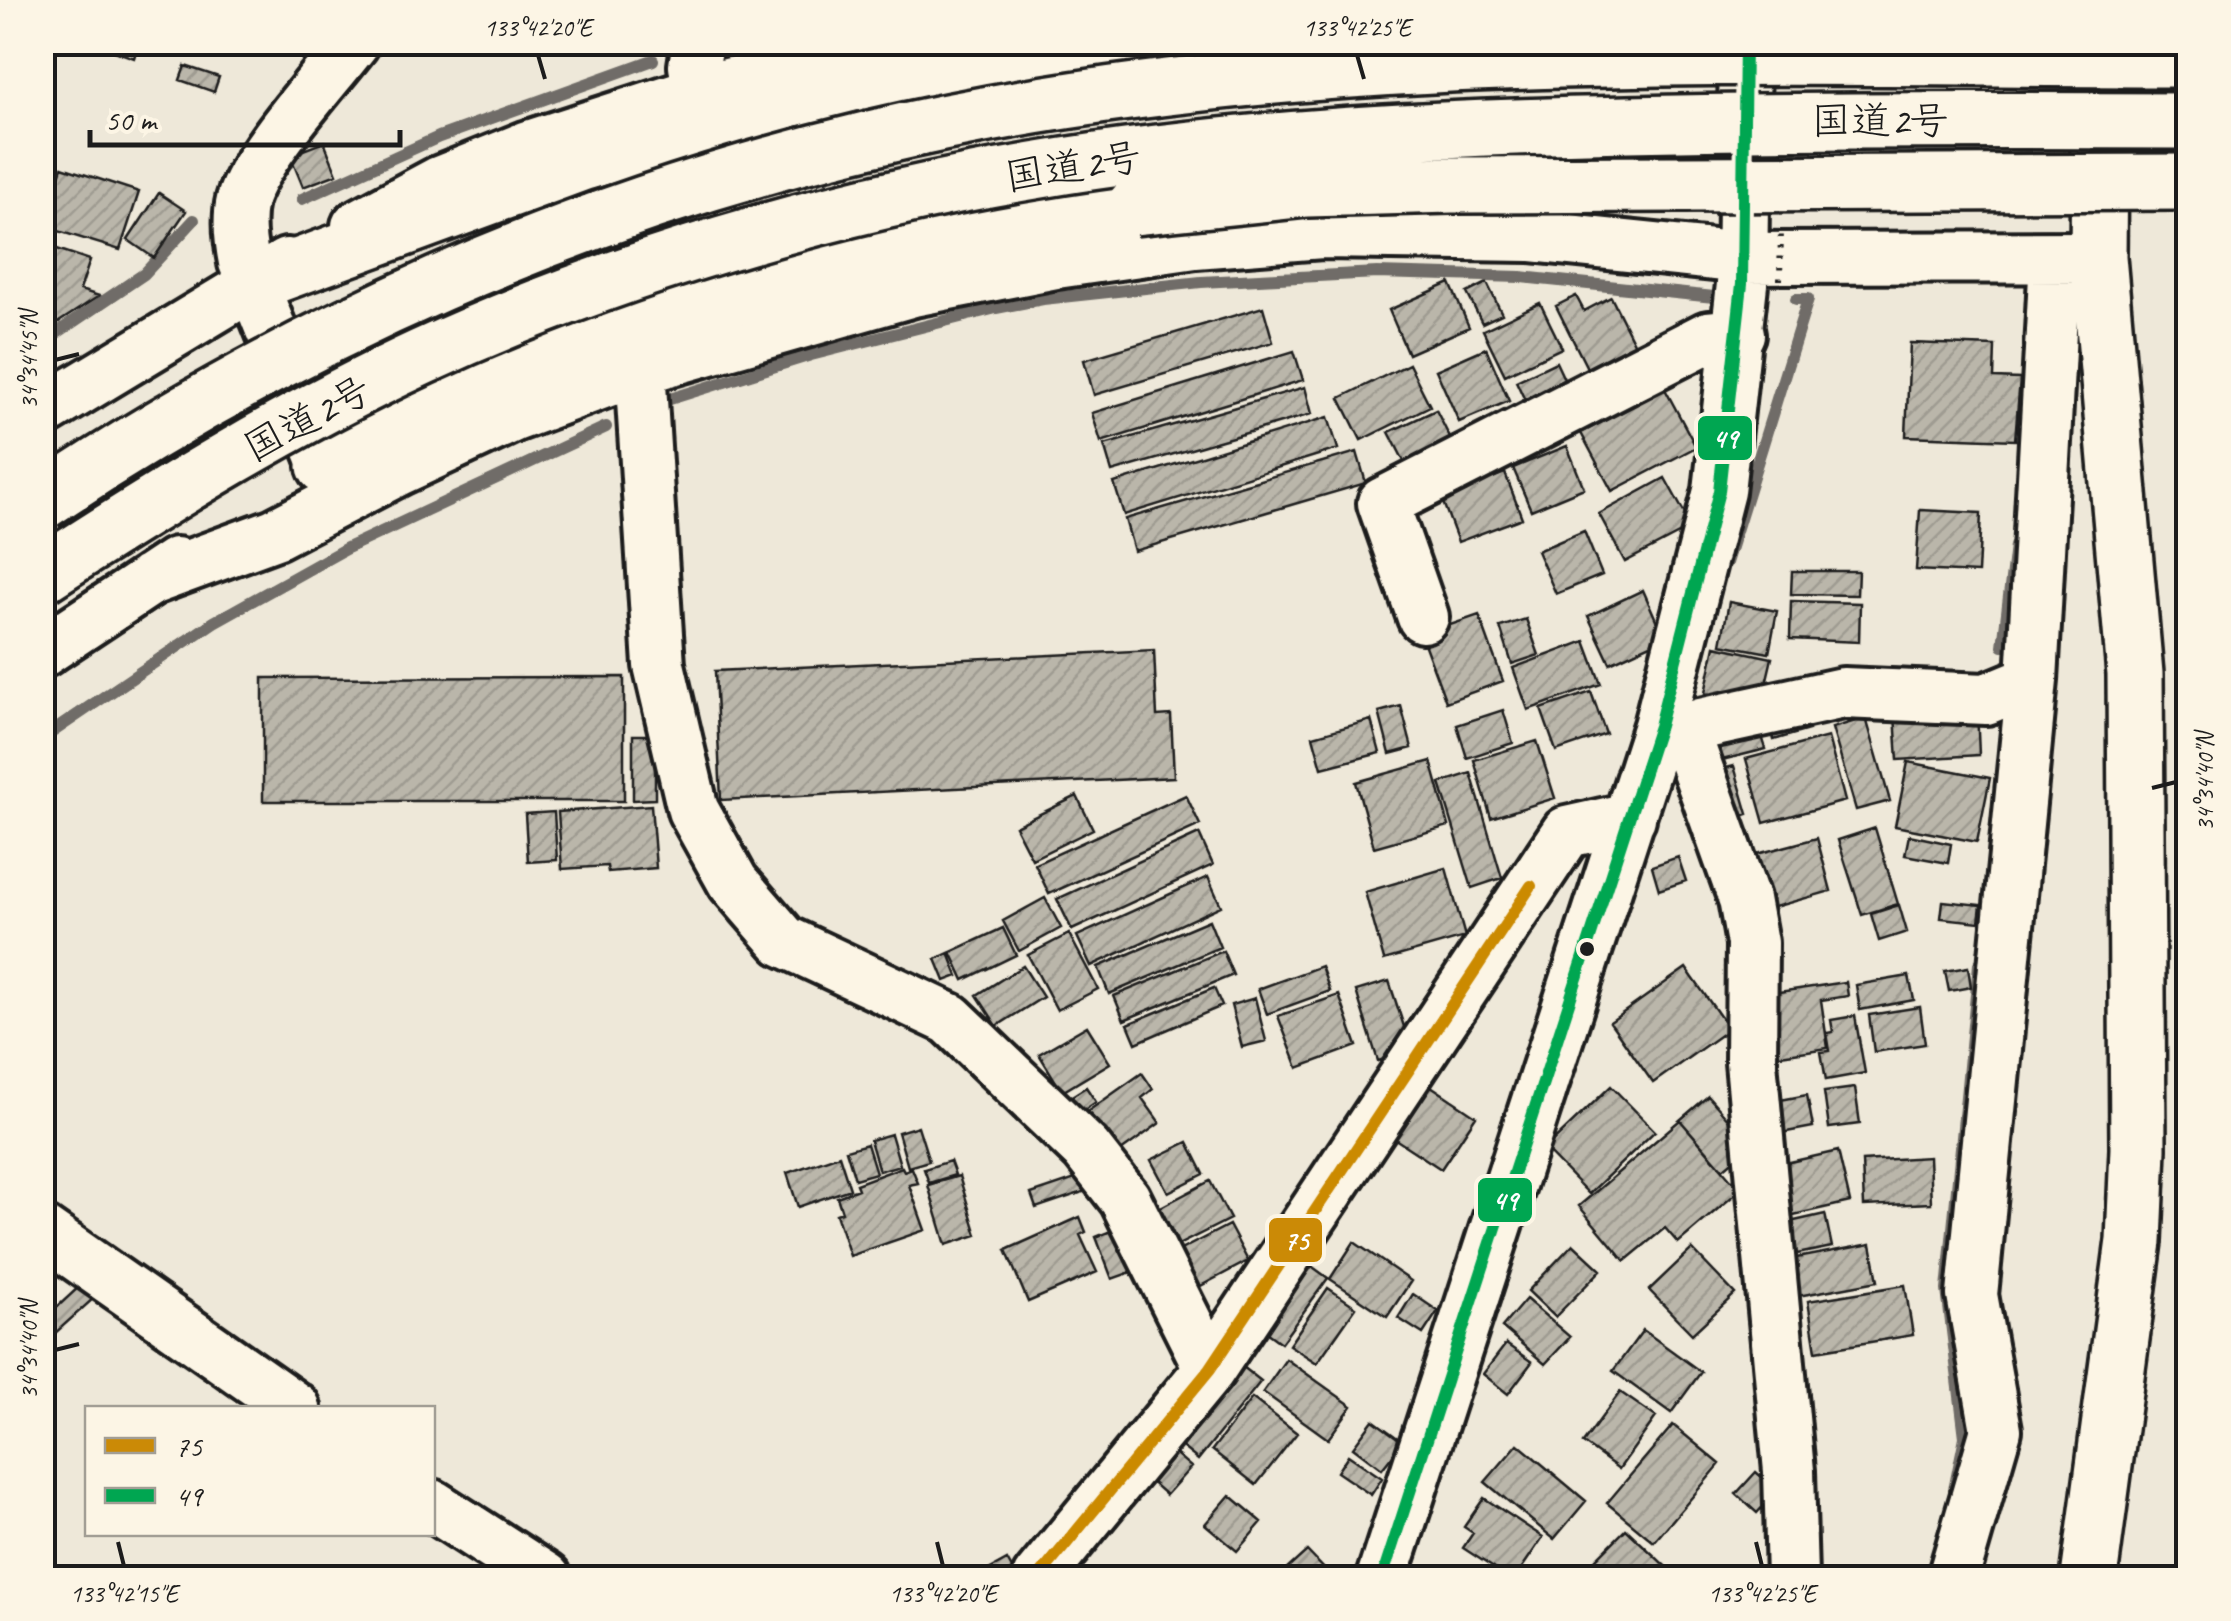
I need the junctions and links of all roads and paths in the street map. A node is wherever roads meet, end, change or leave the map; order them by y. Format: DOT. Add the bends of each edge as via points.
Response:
graph roads {
  1 [pos="354,42"];
  2 [pos="1422,42"];
  3 [pos="1745,42"];
  4 [pos="2100,42"];
  5 [pos="893,43"];
  6 [pos="1116,44"];
  7 [pos="2188,60"];
  8 [pos="698,67"];
  9 [pos="2188,121"];
  10 [pos="2188,182"];
  11 [pos="1428,233"];
  12 [pos="2077,257"];
  13 [pos="1743,258"];
  14 [pos="251,284"];
  15 [pos="1739,334"];
  16 [pos="640,369"];
  17 [pos="42,412"];
  18 [pos="325,466"];
  19 [pos="42,502"];
  20 [pos="42,575"];
  21 [pos="150,580"];
  22 [pos="1424,617"];
  23 [pos="42,652"];
  24 [pos="2032,680"];
  25 [pos="1670,733"];
  26 [pos="1630,818"];
  27 [pos="42,1231"];
  28 [pos="1210,1369"];
  29 [pos="292,1406"];
  30 [pos="435,1507"];
  31 [pos="545,1578"];
  32 [pos="1038,1578"];
  33 [pos="1382,1578"];
  34 [pos="1792,1578"];
  35 [pos="1953,1578"];
  36 [pos="2089,1578"];
  1 -- 14 [label="street" via="254,171 242,202 240,238"];
  2 -- 11 [label="street"];
  3 -- 13 [label="street"];
  4 -- 12 [label="main road"];
  5 -- 8 [label="street"];
  6 -- 14 [label="main road" via="967,66 711,125 584,162"];
  7 -- 19 [label="main road, 国道2号, bridge" via="1537,62 1364,70 1022,108 872,138 563,230 404,297 248,376"];
  8 -- 14 [label="street" via="439,182"];
  9 -- 20 [label="main road, 国道2号, bridge" via="1816,120 1368,133 1146,154 889,200 603,285 423,357 275,433"];
  10 -- 18 [label="main road, bridge" via="1452,184 1307,189 1134,208 926,246 681,314 442,408"];
  11 -- 13 [label="street" via="1530,236"];
  11 -- 16 [label="street" via="1195,242 1056,263 913,291"];
  12 -- 13 [label="street"];
  12 -- 24 [label="street"];
  12 -- 36 [label="main road" via="2135,674 2134,1241"];
  13 -- 15 [label="street"];
  14 -- 17 [label="street"];
  14 -- 18 [label="street"];
  15 -- 22 [label="street" via="1708,337 1384,503"];
  15 -- 25 [label="street" via="1720,491"];
  16 -- 21 [label="street" via="498,424 275,534"];
  16 -- 28 [label="street" via="659,665 693,810 733,882 784,941 950,1019 1086,1150 1125,1199"];
  18 -- 21 [label="street"];
  21 -- 23 [label="street"];
  24 -- 25 [label="street" via="1986,699 1843,693"];
  24 -- 35 [label="street" via="1972,1295 1996,1430"];
  25 -- 26 [label="street"];
  25 -- 34 [label="street" via="1690,745 1744,899 1752,943 1751,1062"];
  26 -- 28 [label="street" via="1567,832"];
  26 -- 33 [label="street"];
  27 -- 29 [label="street"];
  28 -- 32 [label="street"];
  30 -- 31 [label="street"];
}
